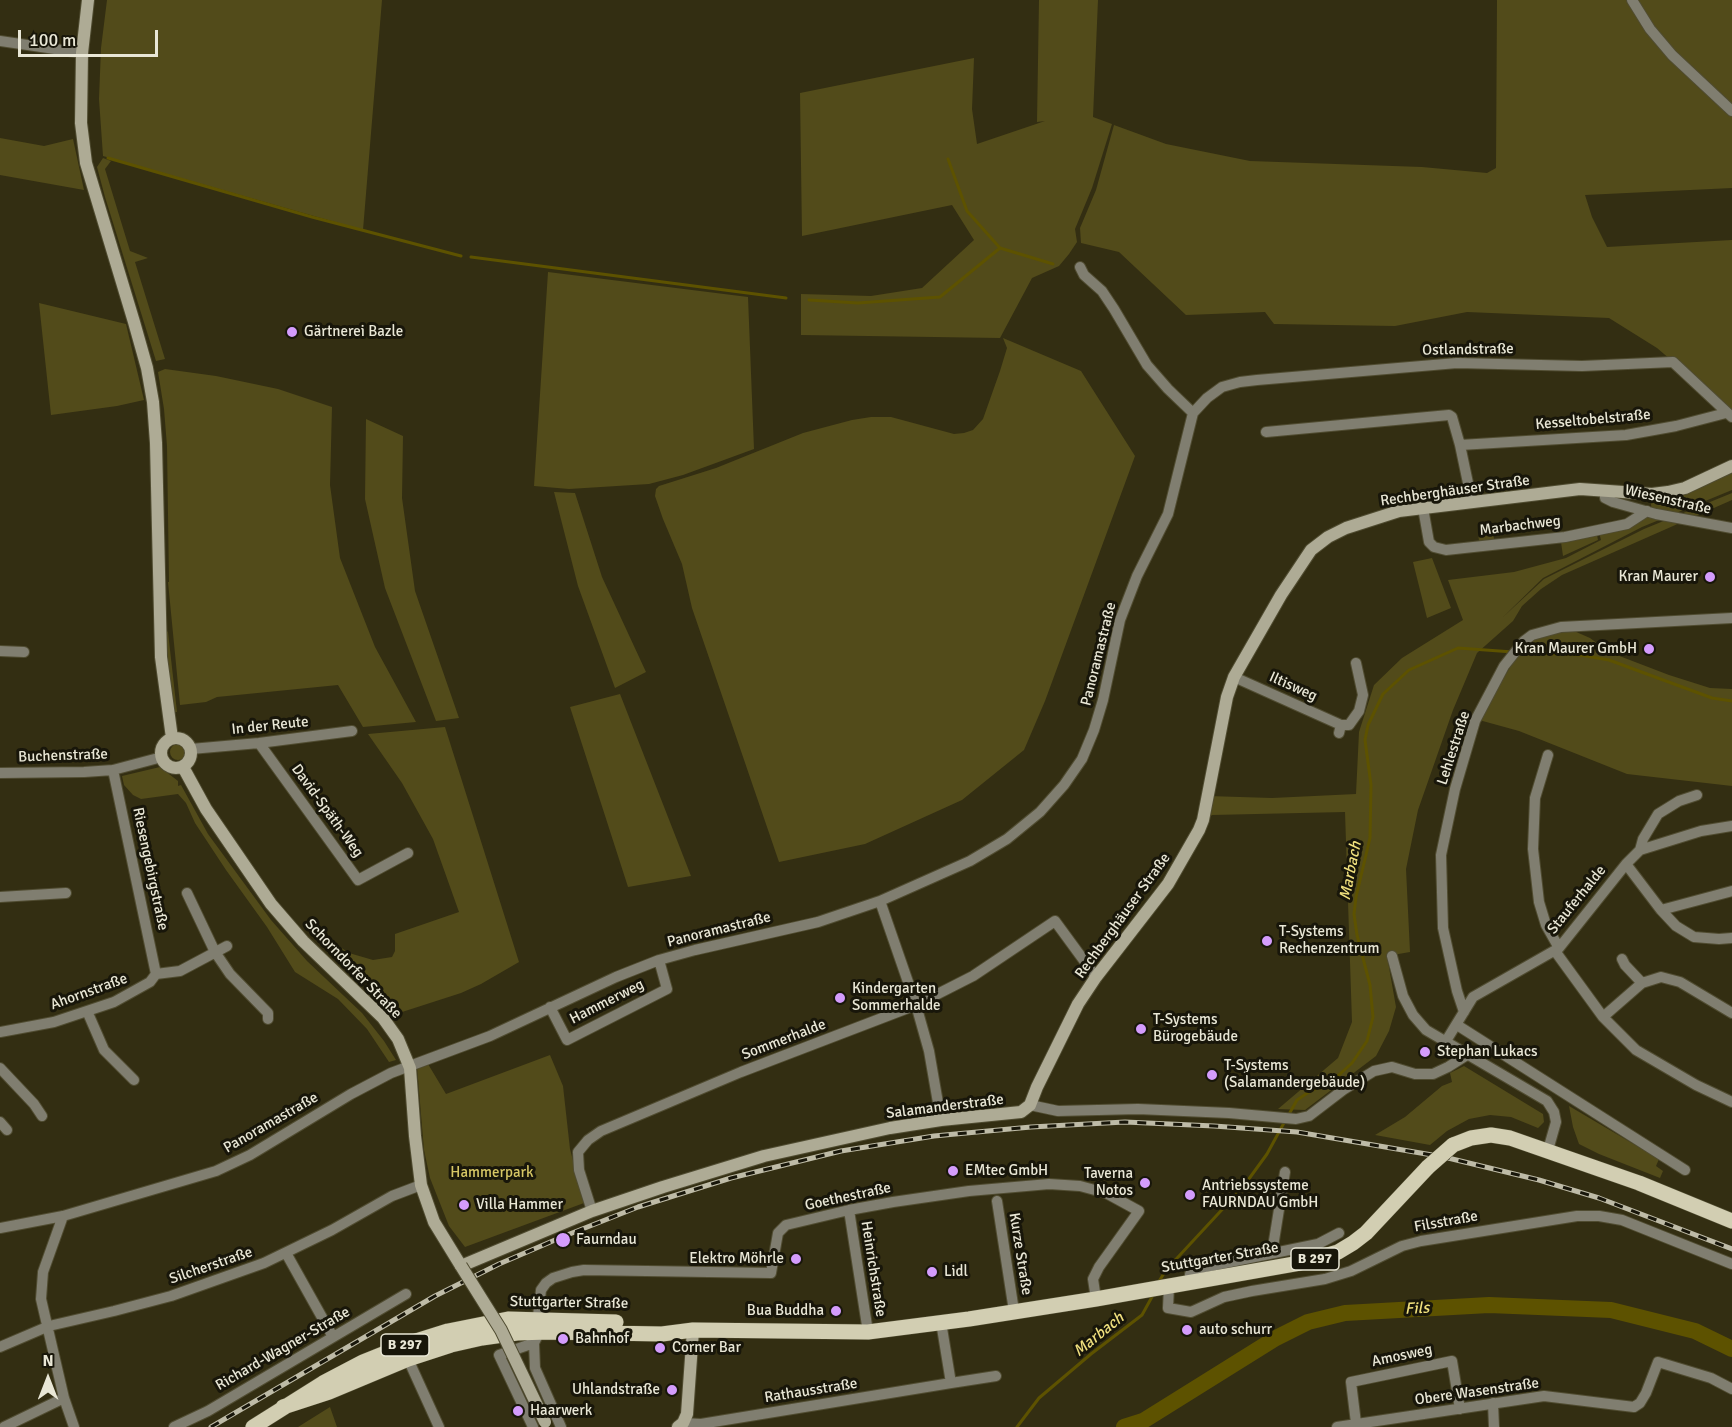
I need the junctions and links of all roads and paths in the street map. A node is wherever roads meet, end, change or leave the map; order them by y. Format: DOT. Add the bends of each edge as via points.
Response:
graph roads {
  1 [pos="88,0"];
  2 [pos="1632,0"];
  3 [pos="0,41"];
  4 [pos="82,53"];
  5 [pos="1732,111"];
  6 [pos="1080,267"];
  7 [pos="1194,413"];
  8 [pos="1729,415"];
  9 [pos="1266,432"];
  10 [pos="1460,446"];
  11 [pos="1732,466"];
  12 [pos="1605,490"];
  13 [pos="1472,502"];
  14 [pos="1424,508"];
  15 [pos="1647,511"];
  16 [pos="1732,528"];
  17 [pos="1732,618"];
  18 [pos="0,651"];
  19 [pos="24,652"];
  20 [pos="1356,663"];
  21 [pos="1234,677"];
  22 [pos="352,731"];
  23 [pos="172,738"];
  24 [pos="259,743"];
  25 [pos="191,749"];
  26 [pos="1548,755"];
  27 [pos="162,757"];
  28 [pos="183,767"];
  29 [pos="113,770"];
  30 [pos="0,773"];
  31 [pos="1696,795"];
  32 [pos="1732,826"];
  33 [pos="1640,850"];
  34 [pos="408,853"];
  35 [pos="1626,864"];
  36 [pos="1732,891"];
  37 [pos="66,893"];
  38 [pos="187,893"];
  39 [pos="0,897"];
  40 [pos="880,901"];
  41 [pos="1661,910"];
  42 [pos="1732,938"];
  43 [pos="228,946"];
  44 [pos="1557,949"];
  45 [pos="215,952"];
  46 [pos="1392,956"];
  47 [pos="1622,959"];
  48 [pos="659,960"];
  49 [pos="156,974"];
  50 [pos="1096,977"];
  51 [pos="1642,982"];
  52 [pos="916,1005"];
  53 [pos="550,1007"];
  54 [pos="87,1011"];
  55 [pos="1464,1012"];
  56 [pos="1732,1012"];
  57 [pos="1603,1017"];
  58 [pos="268,1019"];
  59 [pos="1457,1025"];
  60 [pos="0,1032"];
  61 [pos="1446,1041"];
  62 [pos="1467,1055"];
  63 [pos="0,1068"];
  64 [pos="410,1068"];
  65 [pos="134,1080"];
  66 [pos="1732,1102"];
  67 [pos="1030,1105"];
  68 [pos="42,1116"];
  69 [pos="941,1120"];
  70 [pos="1550,1149"];
  71 [pos="1685,1170"];
  72 [pos="1285,1172"];
  73 [pos="415,1186"];
  74 [pos="997,1201"];
  75 [pos="849,1210"];
  76 [pos="592,1211"];
  77 [pos="63,1216"];
  78 [pos="1732,1221"];
  79 [pos="0,1228"];
  80 [pos="1339,1233"];
  81 [pos="1272,1253"];
  82 [pos="286,1254"];
  83 [pos="1732,1264"];
  84 [pos="461,1266"];
  85 [pos="1190,1282"];
  86 [pos="1165,1286"];
  87 [pos="406,1294"];
  88 [pos="1096,1299"];
  89 [pos="1014,1311"];
  90 [pos="941,1322"];
  91 [pos="48,1326"];
  92 [pos="693,1330"];
  93 [pos="537,1332"];
  94 [pos="868,1332"];
  95 [pos="333,1337"];
  96 [pos="0,1347"];
  97 [pos="410,1364"];
  98 [pos="996,1376"];
  99 [pos="951,1383"];
  100 [pos="1732,1389"];
  101 [pos="64,1398"];
  102 [pos="1493,1403"];
  103 [pos="283,1407"];
  104 [pos="1460,1409"];
  105 [pos="1397,1422"];
  106 [pos="1356,1424"];
  107 [pos="541,1425"];
  108 [pos="681,1425"];
  109 [pos="4,1427"];
  110 [pos="74,1427"];
  111 [pos="174,1427"];
  112 [pos="254,1427"];
  113 [pos="439,1427"];
  114 [pos="561,1427"];
  115 [pos="1337,1427"];
  116 [pos="1494,1427"];
  1 -- 4 [label="street"];
  2 -- 5 [label="street" via="1672,55"];
  3 -- 4 [label="street"];
  4 -- 23 [label="street" via="80,100 86,163 147,368 153,402 161,657"];
  6 -- 7 [label="street" via="1102,291 1147,365"];
  7 -- 8 [label="street, Ostlandstraße" via="1222,387 1257,380 1457,363 1581,366 1673,362"];
  7 -- 40 [label="street, Panoramastraße" via="1168,514 1120,620 1095,730 1082,759 1040,812 1006,839 970,861"];
  8 -- 10 [label="street, Kesseltobelstraße" via="1626,435"];
  9 -- 10 [label="street" via="1449,415"];
  10 -- 13 [label="street"];
  11 -- 12 [label="street, Rechberghäuser Straße" via="1668,492"];
  12 -- 13 [label="street, Rechberghäuser Straße" via="1580,489"];
  12 -- 15 [label="street, Wiesenstraße" via="1609,501"];
  13 -- 14 [label="street, Rechberghäuser Straße"];
  14 -- 15 [label="street, Marbachweg" via="1429,542 1446,550 1565,537 1627,524"];
  14 -- 21 [label="street, Rechberghäuser Straße" via="1364,521 1328,537 1311,550"];
  15 -- 16 [label="street, Wiesenstraße"];
  17 -- 55 [label="street, Lehlestraße" via="1561,627 1539,632 1524,641 1504,666 1475,721 1455,789 1442,855 1443,928"];
  18 -- 19 [label="street"];
  20 -- 21 [label="street, Iltisweg" via="1363,695 1359,711 1349,725 1340,729"];
  21 -- 50 [label="street, Rechberghäuser Straße" via="1199,830 1168,884"];
  22 -- 24 [label="street, In der Reute"];
  23 -- 25 [label="street" via="181,738"];
  23 -- 27 [label="street" via="164,745"];
  24 -- 25 [label="street, In der Reute"];
  24 -- 34 [label="street, David-Späth-Weg" via="358,880"];
  25 -- 28 [label="street" via="191,759"];
  26 -- 44 [label="street" via="1535,798 1533,849 1539,902"];
  27 -- 28 [label="street" via="169,766"];
  27 -- 29 [label="street, Buchenstraße"];
  28 -- 64 [label="street, Schorndorfer Straße" via="206,810 271,903 303,941 383,1018 398,1039"];
  29 -- 30 [label="street, Buchenstraße"];
  29 -- 49 [label="street, Riesengebirgstraße"];
  31 -- 33 [label="street, Stauferhalde" via="1658,814"];
  32 -- 33 [label="street"];
  33 -- 35 [label="street, Stauferhalde"];
  35 -- 41 [label="street"];
  35 -- 44 [label="street, Stauferhalde"];
  36 -- 41 [label="street"];
  37 -- 39 [label="street"];
  38 -- 45 [label="street"];
  40 -- 48 [label="street, Panoramastraße" via="818,922"];
  40 -- 52 [label="street"];
  41 -- 42 [label="street" via="1694,937"];
  43 -- 45 [label="street, Ahornstraße"];
  44 -- 55 [label="street, Stauferhalde" via="1473,997"];
  44 -- 57 [label="street"];
  45 -- 49 [label="street, Ahornstraße" via="180,971"];
  45 -- 58 [label="street" via="230,974 268,1013"];
  46 -- 61 [label="street" via="1403,996 1413,1015 1426,1030"];
  47 -- 51 [label="street"];
  48 -- 53 [label="street, Panoramastraße"];
  48 -- 53 [label="street, Hammerweg" via="667,988 567,1040"];
  49 -- 54 [label="street, Ahornstraße" via="140,989"];
  50 -- 52 [label="street, Sommerhalde" via="1055,921 973,976"];
  50 -- 67 [label="street, Rechberghäuser Straße" via="1078,1004"];
  51 -- 56 [label="street" via="1661,977 1680,982"];
  51 -- 57 [label="street"];
  52 -- 69 [label="street"];
  52 -- 76 [label="street, Sommerhalde" via="601,1131 578,1152 579,1170"];
  53 -- 64 [label="street, Panoramastraße"];
  54 -- 60 [label="street, Ahornstraße" via="30,1028"];
  54 -- 65 [label="street" via="104,1050"];
  55 -- 59 [label="street, Stauferhalde"];
  57 -- 66 [label="street" via="1636,1050"];
  59 -- 61 [label="street, Stauferhalde"];
  59 -- 71 [label="street"];
  61 -- 62 [label="street"];
  62 -- 67 [label="street" via="1433,1074 1415,1074 1392,1067 1374,1071 1309,1116 1296,1119 1138,1109 1058,1112"];
  62 -- 70 [label="street" via="1546,1101 1556,1122"];
  63 -- 68 [label="street"];
  64 -- 73 [label="street, Schorndorfer Straße"];
  64 -- 77 [label="street, Panoramastraße" via="366,1086 216,1171"];
  67 -- 69 [label="street, Salamanderstraße" via="1021,1112"];
  69 -- 76 [label="street, Salamanderstraße" via="764,1156"];
  70 -- 78 [label="main road, Stuttgarter Straße / B 297"];
  70 -- 85 [label="main road, Stuttgarter Straße / B 297, bridge" via="1491,1135 1471,1138 1453,1145 1366,1233 1338,1252 1300,1263"];
  72 -- 81 [label="street"];
  73 -- 82 [label="street, Silcherstraße"];
  73 -- 84 [label="street, Schorndorfer Straße"];
  74 -- 89 [label="street, Kurze Straße"];
  75 -- 88 [label="street, Goethestraße" via="969,1191 1049,1184 1106,1193 1138,1211 1093,1279"];
  75 -- 93 [label="street, Goethestraße" via="786,1225 778,1233 771,1273 584,1270 560,1275 542,1290"];
  75 -- 94 [label="street, Heinrichstraße"];
  76 -- 84 [label="street, Salamanderstraße"];
  77 -- 79 [label="street, Panoramastraße"];
  77 -- 91 [label="street" via="43,1272 41,1299"];
  80 -- 81 [label="street" via="1318,1244"];
  81 -- 85 [label="street" via="1196,1269 1190,1274"];
  82 -- 91 [label="street, Silcherstraße" via="171,1296"];
  82 -- 95 [label="street"];
  83 -- 86 [label="street, Filsstraße" via="1622,1220 1577,1216 1421,1240 1325,1280 1224,1297 1191,1312 1168,1308"];
  84 -- 107 [label="street, Schorndorfer Straße, bridge" via="501,1330"];
  85 -- 86 [label="main road, Stuttgarter Straße / B 297"];
  86 -- 88 [label="main road, Stuttgarter Straße / B 297"];
  87 -- 95 [label="street, Richard-Wagner-Straße"];
  88 -- 89 [label="main road, Stuttgarter Straße / B 297"];
  89 -- 90 [label="main road, Stuttgarter Straße / B 297"];
  90 -- 94 [label="main road, Stuttgarter Straße / B 297"];
  90 -- 99 [label="street"];
  91 -- 96 [label="street, Silcherstraße"];
  91 -- 101 [label="street"];
  92 -- 93 [label="main road, Stuttgarter Straße / B 297" via="652,1323"];
  92 -- 94 [label="main road, Stuttgarter Straße / B 297"];
  92 -- 108 [label="street" via="687,1414"];
  93 -- 97 [label="main road, Stuttgarter Straße / B 297" via="451,1345"];
  93 -- 103 [label="main road, Stuttgarter Straße / B 297" via="508,1319 448,1330 363,1362"];
  93 -- 107 [label="street" via="499,1355"];
  93 -- 114 [label="street" via="535,1368"];
  95 -- 111 [label="street, Richard-Wagner-Straße"];
  97 -- 103 [label="main road, Stuttgarter Straße / B 297"];
  97 -- 113 [label="street"];
  98 -- 99 [label="street, Rathausstraße"];
  99 -- 108 [label="street, Rathausstraße"];
  100 -- 102 [label="street, Obere Wasenstraße" via="1711,1378 1658,1362 1646,1393 1634,1407 1544,1396"];
  101 -- 109 [label="street"];
  101 -- 110 [label="street"];
  102 -- 104 [label="street, Obere Wasenstraße"];
  102 -- 116 [label="street"];
  103 -- 112 [label="main road, Stuttgarter Straße / B 297"];
  104 -- 105 [label="street, Obere Wasenstraße"];
  104 -- 106 [label="street, Amosweg" via="1452,1361 1351,1382"];
  105 -- 106 [label="street, Obere Wasenstraße"];
  106 -- 115 [label="street, Obere Wasenstraße"];
}
